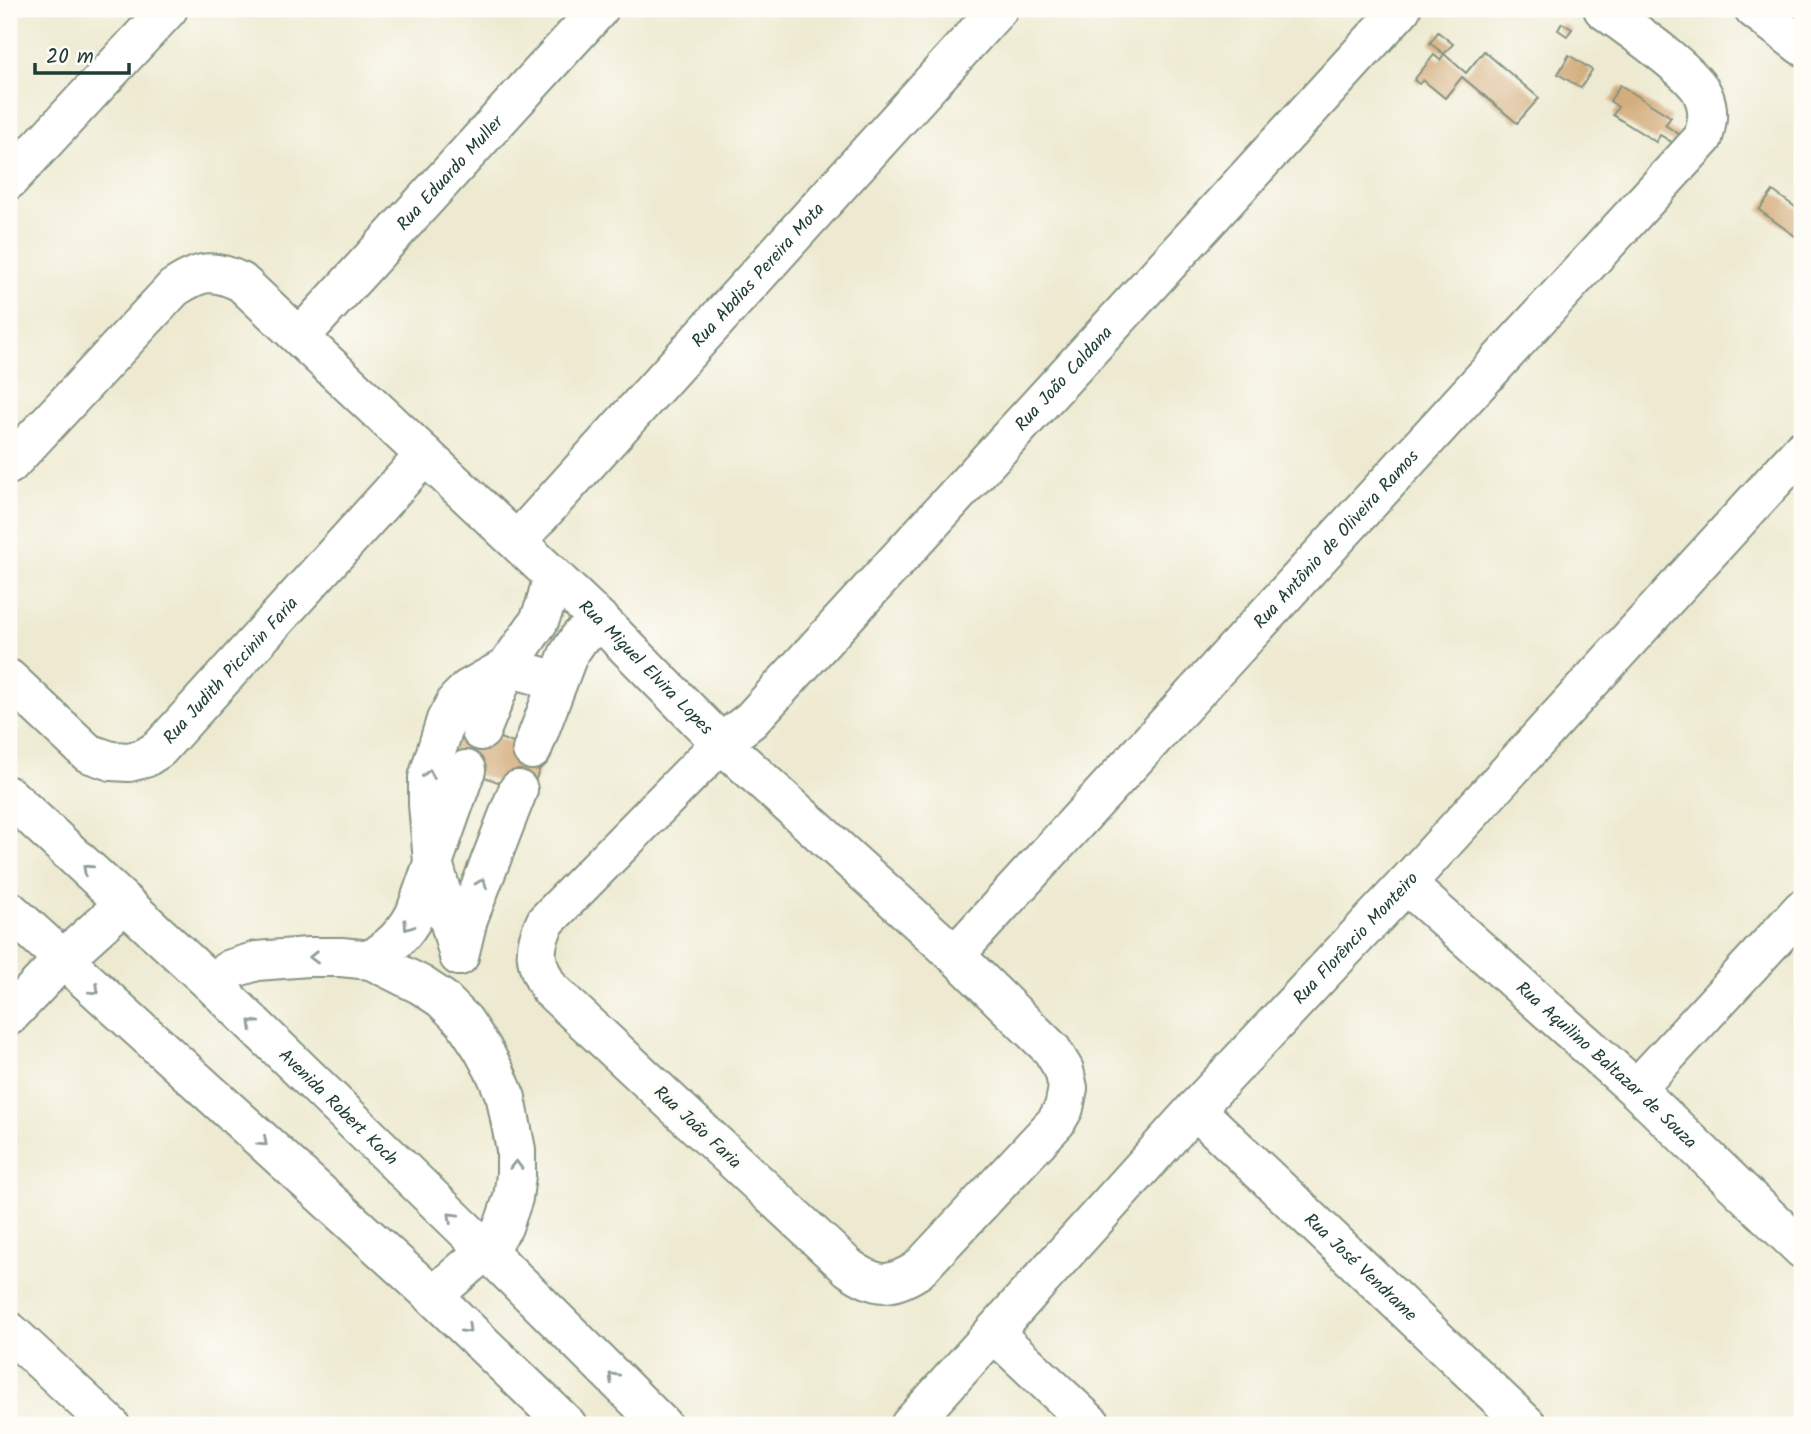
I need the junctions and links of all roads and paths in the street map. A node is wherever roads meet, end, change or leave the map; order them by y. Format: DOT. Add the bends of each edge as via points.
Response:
graph roads {
  1 [pos="168,9"];
  2 [pos="599,9"];
  3 [pos="998,9"];
  4 [pos="1401,9"];
  5 [pos="1604,9"];
  6 [pos="1754,9"];
  7 [pos="1802,46"];
  8 [pos="9,180"];
  9 [pos="300,337"];
  10 [pos="1802,450"];
  11 [pos="425,455"];
  12 [pos="9,465"];
  13 [pos="517,541"];
  14 [pos="553,576"];
  15 [pos="603,623"];
  16 [pos="507,667"];
  17 [pos="9,679"];
  18 [pos="558,681"];
  19 [pos="481,731"];
  20 [pos="721,743"];
  21 [pos="532,750"];
  22 [pos="466,770"];
  23 [pos="518,790"];
  24 [pos="9,796"];
  25 [pos="433,862"];
  26 [pos="1406,884"];
  27 [pos="125,903"];
  28 [pos="1802,909"];
  29 [pos="9,910"];
  30 [pos="535,950"];
  31 [pos="955,955"];
  32 [pos="459,956"];
  33 [pos="62,960"];
  34 [pos="372,960"];
  35 [pos="209,982"];
  36 [pos="9,1016"];
  37 [pos="464,1021"];
  38 [pos="1068,1088"];
  39 [pos="1636,1089"];
  40 [pos="1195,1109"];
  41 [pos="1802,1249"];
  42 [pos="486,1250"];
  43 [pos="433,1296"];
  44 [pos="9,1331"];
  45 [pos="994,1333"];
  46 [pos="110,1425"];
  47 [pos="567,1425"];
  48 [pos="662,1425"];
  49 [pos="909,1425"];
  50 [pos="1092,1425"];
  51 [pos="1527,1425"];
  1 -- 8 [label="street"];
  2 -- 9 [label="street, Rua Eduardo Muller"];
  3 -- 13 [label="street, Rua Abdias Pereira Mota"];
  4 -- 20 [label="street, Rua João Caldana" via="751,720"];
  5 -- 31 [label="street, Rua Antônio de Oliveira Ramos" via="1681,69 1702,92 1708,121 1703,138"];
  6 -- 7 [label="street"];
  9 -- 11 [label="street, Rua Miguel Elvira Lopes"];
  9 -- 12 [label="street, Rua Miguel Elvira Lopes" via="241,282 225,274 204,272 188,278"];
  10 -- 26 [label="street, Rua Florêncio Monteiro"];
  11 -- 13 [label="street, Rua Miguel Elvira Lopes"];
  11 -- 17 [label="street, Rua Judith Piccinin Faria" via="159,749 145,758 111,761 88,753"];
  13 -- 14 [label="street, Rua Miguel Elvira Lopes"];
  14 -- 15 [label="street, Rua Miguel Elvira Lopes"];
  14 -- 16 [label="street" via="539,621"];
  15 -- 18 [label="street" via="573,646"];
  15 -- 20 [label="street, Rua Miguel Elvira Lopes"];
  16 -- 18 [label="street"];
  16 -- 19 [label="street"];
  25 -- 16 [label="street, one-way" via="428,778 446,720 468,689"];
  18 -- 21 [label="street"];
  20 -- 30 [label="street, Rua João Caldana" via="546,921"];
  20 -- 31 [label="street, Rua Miguel Elvira Lopes"];
  22 -- 25 [label="street"];
  32 -- 23 [label="street, one-way" via="468,919"];
  27 -- 24 [label="street, Avenida Robert Koch, one-way"];
  25 -- 32 [label="street"];
  25 -- 34 [label="street, one-way" via="409,927"];
  26 -- 39 [label="street, Rua Aquilino Baltazar de Souza"];
  26 -- 40 [label="street, Rua Florêncio Monteiro"];
  27 -- 33 [label="street"];
  27 -- 35 [label="street, Avenida Robert Koch"];
  28 -- 39 [label="street"];
  29 -- 33 [label="street"];
  30 -- 38 [label="street, Rua João Faria" via="540,973 550,989 866,1280 902,1280 918,1270 1056,1122"];
  31 -- 38 [label="street, Rua Miguel Elvira Lopes" via="1052,1050"];
  32 -- 37 [label="street"];
  33 -- 36 [label="street"];
  33 -- 43 [label="street, one-way"];
  34 -- 35 [label="street, one-way" via="308,957 257,961"];
  34 -- 37 [label="street" via="421,985"];
  42 -- 35 [label="street, Avenida Robert Koch, one-way"];
  42 -- 37 [label="street, one-way" via="503,1227 513,1198 516,1150 506,1098"];
  39 -- 41 [label="street, Rua Aquilino Baltazar de Souza"];
  40 -- 45 [label="street, Rua Florêncio Monteiro"];
  40 -- 51 [label="street, Rua José Vendrame"];
  42 -- 43 [label="street"];
  48 -- 42 [label="street, Avenida Robert Koch, one-way"];
  43 -- 47 [label="street, one-way"];
  44 -- 46 [label="street"];
  45 -- 49 [label="street, Rua Florêncio Monteiro"];
  45 -- 50 [label="street"];
}
